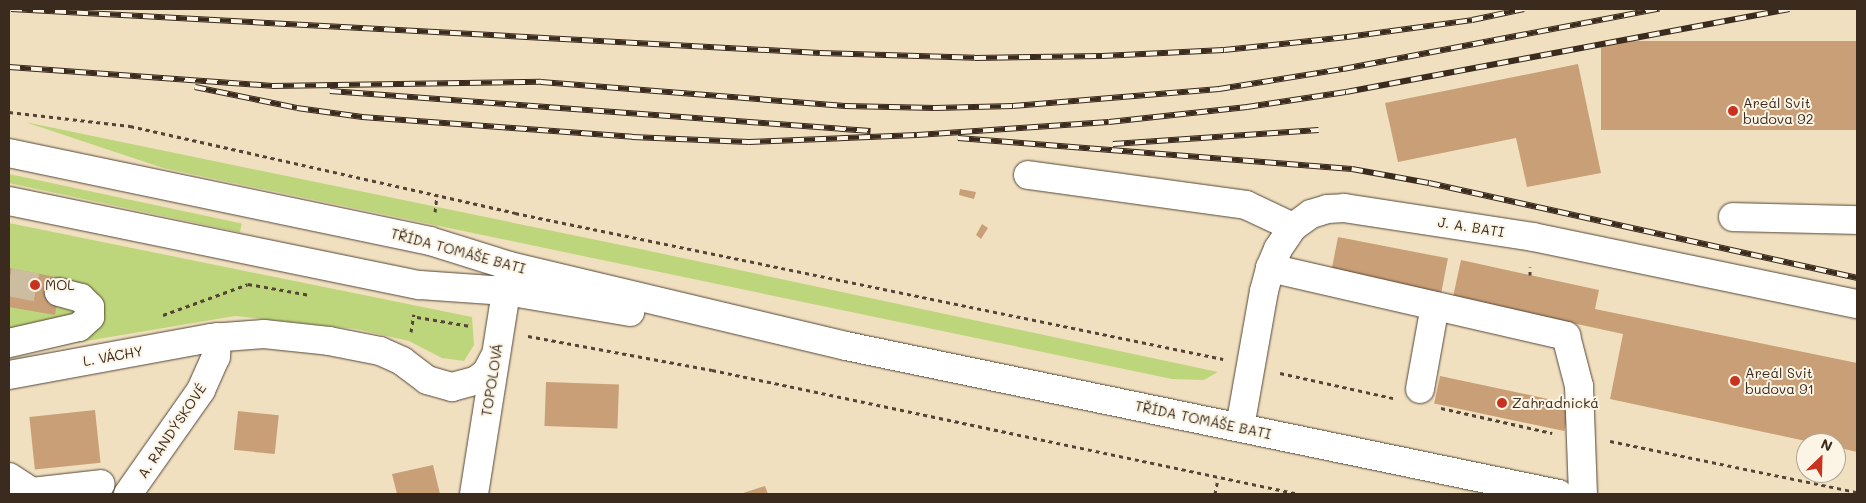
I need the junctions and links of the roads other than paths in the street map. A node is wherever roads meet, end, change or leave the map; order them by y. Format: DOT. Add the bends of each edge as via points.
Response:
graph roads {
  1 [pos="9,153"];
  2 [pos="1028,174"];
  3 [pos="9,201"];
  4 [pos="1733,217"];
  5 [pos="1857,220"];
  6 [pos="1293,227"];
  7 [pos="1270,268"];
  8 [pos="508,279"];
  9 [pos="59,292"];
  10 [pos="1857,304"];
  11 [pos="1435,306"];
  12 [pos="217,338"];
  13 [pos="9,343"];
  14 [pos="494,358"];
  15 [pos="9,375"];
  16 [pos="1418,398"];
  17 [pos="1240,427"];
  18 [pos="9,477"];
  19 [pos="101,484"];
  20 [pos="128,494"];
  21 [pos="474,494"];
  22 [pos="1559,494"];
  23 [pos="1583,494"];
  1 -- 8 [label="main road, TŘÍDA TOMÁŠE BATI" via="430,241"];
  2 -- 6 [label="main road" via="1246,206"];
  3 -- 8 [label="main road, TŘÍDA TOMÁŠE BATI" via="420,285"];
  4 -- 5 [label="main road"];
  6 -- 7 [label="main road, J. A. BATI"];
  6 -- 10 [label="main road, J. A. BATI" via="1311,214 1327,208 1344,208 1533,237"];
  7 -- 11 [label="main road"];
  7 -- 17 [label="main road, J. A. BATI"];
  8 -- 14 [label="main road, TOPOLOVÁ"];
  8 -- 17 [label="main road, TŘÍDA TOMÁŠE BATI"];
  9 -- 13 [label="main road" via="81,298 90,307 90,317 79,327"];
  11 -- 16 [label="main road"];
  11 -- 23 [label="main road" via="1566,336 1579,386"];
  12 -- 14 [label="main road" via="264,334 356,345 380,351 402,361 427,380 452,387 475,382 486,373"];
  12 -- 15 [label="main road, L. VÁCHY"];
  12 -- 20 [label="main road, A. RANDÝSKOVÉ" via="216,357 202,390"];
  14 -- 21 [label="main road, TOPOLOVÁ"];
  17 -- 22 [label="main road, TŘÍDA TOMÁŠE BATI"];
  18 -- 19 [label="main road" via="32,492"];
}
